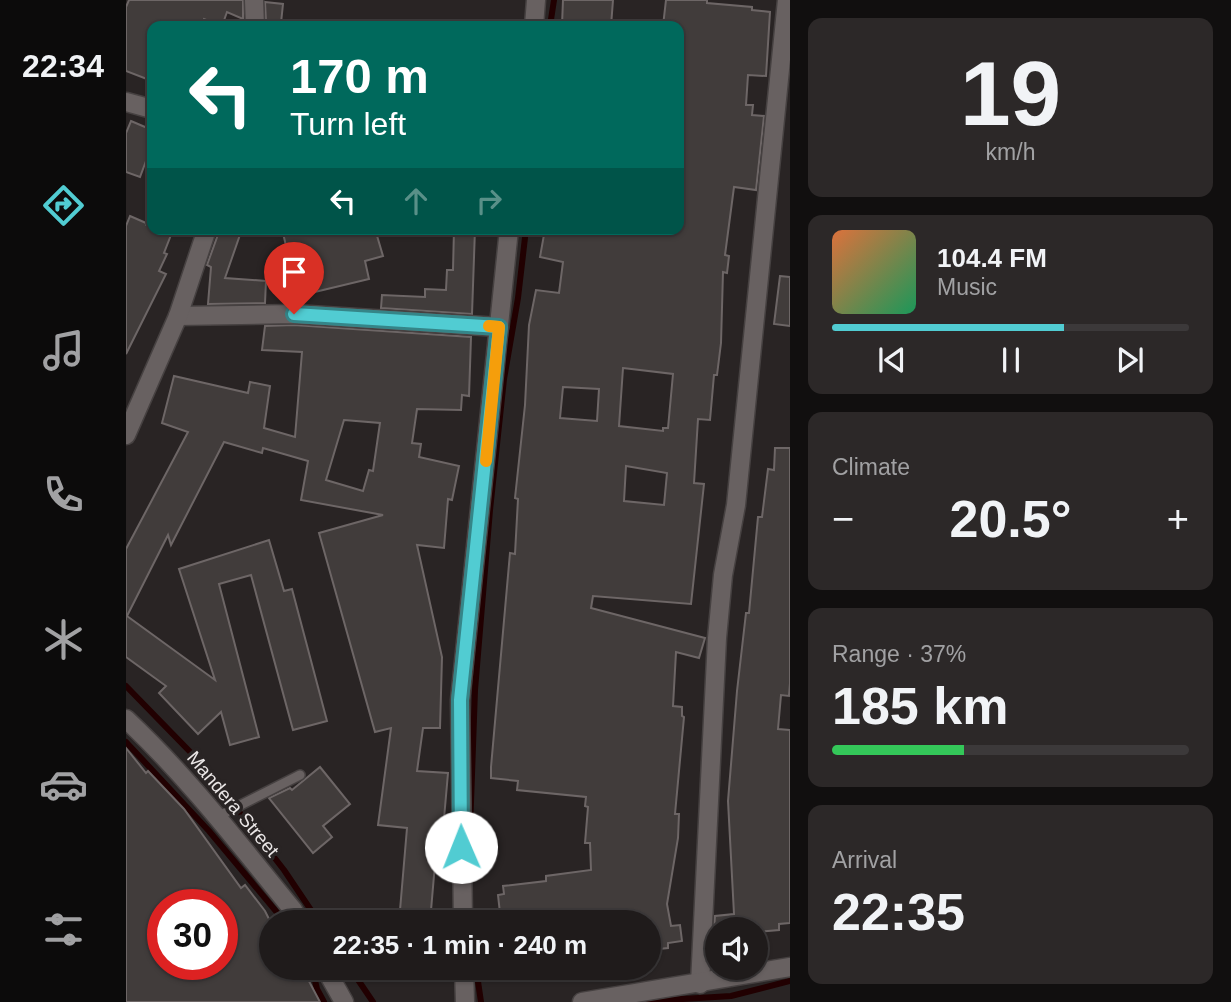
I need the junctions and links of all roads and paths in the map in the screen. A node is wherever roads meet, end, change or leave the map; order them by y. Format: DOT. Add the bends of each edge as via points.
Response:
graph roads {
  1 [pos="254,0"];
  2 [pos="536,0"];
  3 [pos="787,0"];
  4 [pos="255,21"];
  5 [pos="534,21"];
  6 [pos="126,102"];
  7 [pos="147,108"];
  8 [pos="205,235"];
  9 [pos="508,235"];
  10 [pos="178,316"];
  11 [pos="499,327"];
  12 [pos="133,402"];
  13 [pos="126,435"];
  14 [pos="126,719"];
  15 [pos="300,775"];
  16 [pos="217,817"];
  17 [pos="293,910"];
  18 [pos="463,910"];
  19 [pos="790,967"];
  20 [pos="332,980"];
  21 [pos="464,980"];
  22 [pos="700,984"];
  23 [pos="344,1002"];
  24 [pos="465,1002"];
  25 [pos="582,1002"];
  1 -- 4 [label="street"];
  2 -- 5 [label="street"];
  3 -- 22 [label="street" via="736,505 720,600"];
  6 -- 7 [label="street"];
  8 -- 10 [label="street"];
  9 -- 11 [label="street"];
  10 -- 11 [label="street" via="294,314"];
  10 -- 12 [label="street"];
  11 -- 18 [label="street" via="460,700"];
  12 -- 13 [label="street"];
  14 -- 16 [label="street, Mandera Street" via="165,755"];
  15 -- 16 [label="lane"];
  16 -- 17 [label="street, Mandera Street"];
  19 -- 22 [label="street"];
  20 -- 23 [label="street"];
  21 -- 24 [label="street"];
  22 -- 25 [label="street"];
}
